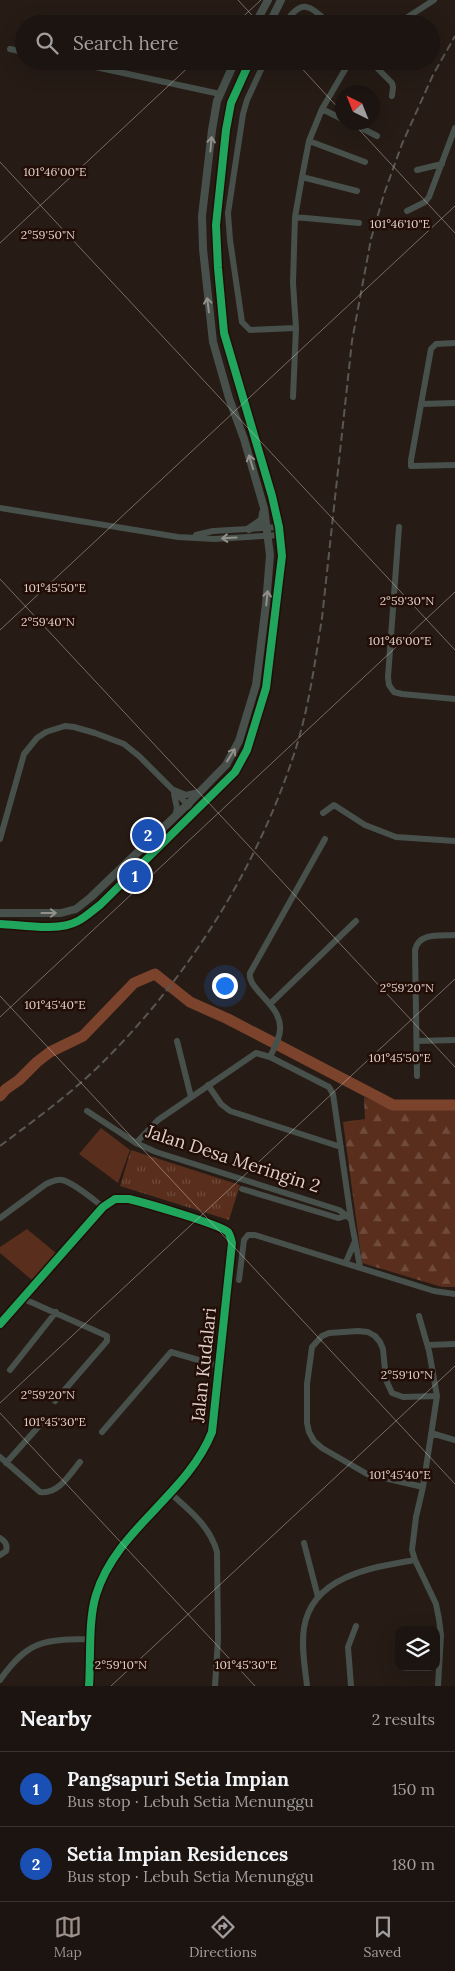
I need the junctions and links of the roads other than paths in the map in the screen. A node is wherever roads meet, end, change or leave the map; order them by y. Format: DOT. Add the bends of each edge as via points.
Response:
graph roads {
  1 [pos="268,0"];
  2 [pos="281,0"];
  3 [pos="434,0"];
  4 [pos="260,15"];
  5 [pos="274,15"];
  6 [pos="288,15"];
  7 [pos="320,15"];
  8 [pos="411,15"];
  9 [pos="10,49"];
  10 [pos="15,50"];
  11 [pos="109,70"];
  12 [pos="231,70"];
  13 [pos="246,70"];
  14 [pos="261,70"];
  15 [pos="345,70"];
  16 [pos="379,70"];
  17 [pos="220,94"];
  18 [pos="392,96"];
  19 [pos="322,109"];
  20 [pos="335,116"];
  21 [pos="455,128"];
  22 [pos="366,130"];
  23 [pos="378,136"];
  24 [pos="309,141"];
  25 [pos="364,162"];
  26 [pos="442,164"];
  27 [pos="417,170"];
  28 [pos="302,177"];
  29 [pos="357,191"];
  30 [pos="407,211"];
  31 [pos="295,217"];
  32 [pos="359,223"];
  33 [pos="296,328"];
  34 [pos="455,343"];
  35 [pos="293,397"];
  36 [pos="455,403"];
  37 [pos="421,404"];
  38 [pos="455,466"];
  39 [pos="0,508"];
  40 [pos="264,508"];
  41 [pos="399,526"];
  42 [pos="249,529"];
  43 [pos="279,531"];
  44 [pos="267,532"];
  45 [pos="190,537"];
  46 [pos="455,699"];
  47 [pos="171,788"];
  48 [pos="199,792"];
  49 [pos="187,805"];
  50 [pos="195,812"];
  51 [pos="323,813"];
  52 [pos="174,816"];
  53 [pos="0,839"];
  54 [pos="325,839"];
  55 [pos="455,841"];
  56 [pos="0,913"];
  57 [pos="356,921"];
  58 [pos="0,924"];
  59 [pos="455,936"];
  60 [pos="271,1004"];
  61 [pos="455,1040"];
  62 [pos="177,1041"];
  63 [pos="417,1041"];
  64 [pos="270,1057"];
  65 [pos="417,1076"];
  66 [pos="208,1085"];
  67 [pos="191,1097"];
  68 [pos="87,1111"];
  69 [pos="136,1143"];
  70 [pos="341,1147"];
  71 [pos="242,1189"];
  72 [pos="103,1207"];
  73 [pos="348,1217"];
  74 [pos="0,1218"];
  75 [pos="355,1241"];
  76 [pos="346,1262"];
  77 [pos="360,1267"];
  78 [pos="239,1280"];
  79 [pos="455,1294"];
  80 [pos="24,1298"];
  81 [pos="56,1312"];
  82 [pos="419,1316"];
  83 [pos="0,1324"];
  84 [pos="455,1344"];
  85 [pos="428,1345"];
  86 [pos="219,1366"];
  87 [pos="10,1370"];
  88 [pos="437,1396"];
  89 [pos="55,1402"];
  90 [pos="40,1425"];
  91 [pos="102,1432"];
  92 [pos="431,1434"];
  93 [pos="455,1440"];
  94 [pos="0,1457"];
  95 [pos="80,1462"];
  96 [pos="6,1463"];
  97 [pos="423,1487"];
  98 [pos="170,1493"];
  99 [pos="0,1538"];
  100 [pos="304,1543"];
  101 [pos="0,1556"];
  102 [pos="415,1560"];
  103 [pos="318,1597"];
  104 [pos="356,1626"];
  105 [pos="92,1639"];
  106 [pos="0,1680"];
  107 [pos="90,1686"];
  108 [pos="214,1686"];
  109 [pos="307,1686"];
  110 [pos="351,1686"];
  111 [pos="438,1686"];
  1 -- 4 [label="street"];
  2 -- 5 [label="street"];
  3 -- 8 [label="street"];
  6 -- 7 [label="street" via="293,6 303,2"];
  9 -- 10 [label="street"];
  11 -- 17 [label="street"];
  12 -- 17 [label="street"];
  13 -- 43 [label="street" via="231,103 226,130 216,225 218,268 224,333 272,496"];
  14 -- 33 [label="street" via="243,114 228,213 230,240 244,326 250,330"];
  15 -- 19 [label="street"];
  16 -- 18 [label="street" via="392,83"];
  40 -- 17 [label="street, one-way" via="213,342 206,287 202,216 212,130"];
  19 -- 20 [label="street"];
  19 -- 24 [label="street"];
  21 -- 26 [label="street"];
  22 -- 23 [label="street"];
  24 -- 25 [label="street"];
  24 -- 28 [label="street"];
  26 -- 27 [label="street"];
  26 -- 30 [label="street" via="429,197"];
  28 -- 29 [label="street"];
  28 -- 31 [label="street"];
  31 -- 32 [label="street"];
  31 -- 33 [label="street" via="293,283"];
  33 -- 35 [label="street"];
  34 -- 37 [label="street" via="436,344 431,349"];
  36 -- 37 [label="street"];
  37 -- 38 [label="street" via="411,466"];
  39 -- 45 [label="street"];
  40 -- 42 [label="street" via="262,520"];
  40 -- 44 [label="street"];
  41 -- 46 [label="street" via="389,685 394,692 402,694"];
  42 -- 44 [label="street"];
  42 -- 45 [label="street" via="213,531"];
  43 -- 44 [label="street"];
  43 -- 50 [label="street" via="282,556 266,688 247,750 235,772"];
  44 -- 45 [label="street, one-way" via="214,539"];
  48 -- 44 [label="street, one-way" via="233,754 256,685 269,578"];
  47 -- 48 [label="street" via="186,795"];
  47 -- 49 [label="street"];
  47 -- 52 [label="street" via="177,808"];
  47 -- 53 [label="street" via="135,752 118,740 74,726 56,728 36,738 24,754"];
  48 -- 49 [label="street"];
  49 -- 50 [label="street"];
  49 -- 52 [label="street"];
  50 -- 58 [label="street" via="100,905 77,922 56,927"];
  51 -- 55 [label="street" via="334,804 365,825 396,837"];
  56 -- 52 [label="street, one-way" via="61,913 76,909"];
  54 -- 60 [label="street" via="250,972 250,982"];
  57 -- 60 [label="street"];
  59 -- 63 [label="street" via="429,936 420,940 414,950"];
  60 -- 64 [label="street" via="279,1020 279,1036"];
  61 -- 63 [label="street"];
  62 -- 67 [label="street"];
  63 -- 65 [label="street"];
  64 -- 66 [label="street" via="256,1053"];
  64 -- 70 [label="street" via="330,1088"];
  66 -- 67 [label="street"];
  66 -- 70 [label="street" via="230,1111"];
  67 -- 69 [label="street" via="153,1124"];
  68 -- 69 [label="street, Jalan Desa Meringin 2"];
  69 -- 73 [label="street, Jalan Desa Meringin 2" via="339,1210"];
  70 -- 73 [label="street"];
  71 -- 73 [label="street, Jalan Desa Meringin 2" via="338,1218"];
  72 -- 74 [label="street" via="63,1180 46,1184"];
  72 -- 80 [label="street"];
  72 -- 86 [label="street, Jalan Kudalari" via="115,1199 129,1199 227,1232 232,1243"];
  73 -- 75 [label="street"];
  75 -- 76 [label="street"];
  75 -- 77 [label="street"];
  76 -- 77 [label="street"];
  76 -- 78 [label="street" via="248,1235 244,1240"];
  77 -- 79 [label="street" via="434,1291"];
  80 -- 81 [label="street"];
  80 -- 83 [label="street"];
  81 -- 87 [label="street"];
  81 -- 89 [label="street" via="102,1332 107,1341"];
  82 -- 85 [label="street"];
  84 -- 85 [label="street"];
  85 -- 88 [label="street"];
  86 -- 91 [label="street" via="170,1352"];
  86 -- 98 [label="street, Jalan Kudalari" via="212,1432 200,1455"];
  88 -- 92 [label="street"];
  88 -- 97 [label="street" via="403,1397 392,1393 386,1380 383,1349 368,1332 329,1333 312,1347 307,1384 307,1423 314,1441 367,1474"];
  90 -- 96 [label="street"];
  92 -- 93 [label="street"];
  92 -- 97 [label="street"];
  94 -- 96 [label="street"];
  95 -- 96 [label="street" via="58,1487 49,1492 40,1492"];
  97 -- 102 [label="street" via="412,1540"];
  98 -- 105 [label="street, Jalan Kudalari" via="123,1546 102,1579 95,1596"];
  98 -- 108 [label="street" via="206,1527 218,1552 218,1640"];
  99 -- 101 [label="street" via="7,1547"];
  100 -- 103 [label="street"];
  102 -- 103 [label="street" via="359,1572 329,1587"];
  102 -- 111 [label="street" via="436,1604 439,1619"];
  103 -- 109 [label="street" via="308,1611 304,1627"];
  104 -- 110 [label="street" via="348,1647"];
  105 -- 106 [label="street" via="53,1640 31,1647 19,1656"];
  105 -- 107 [label="street, Jalan Kudalari"];
}
